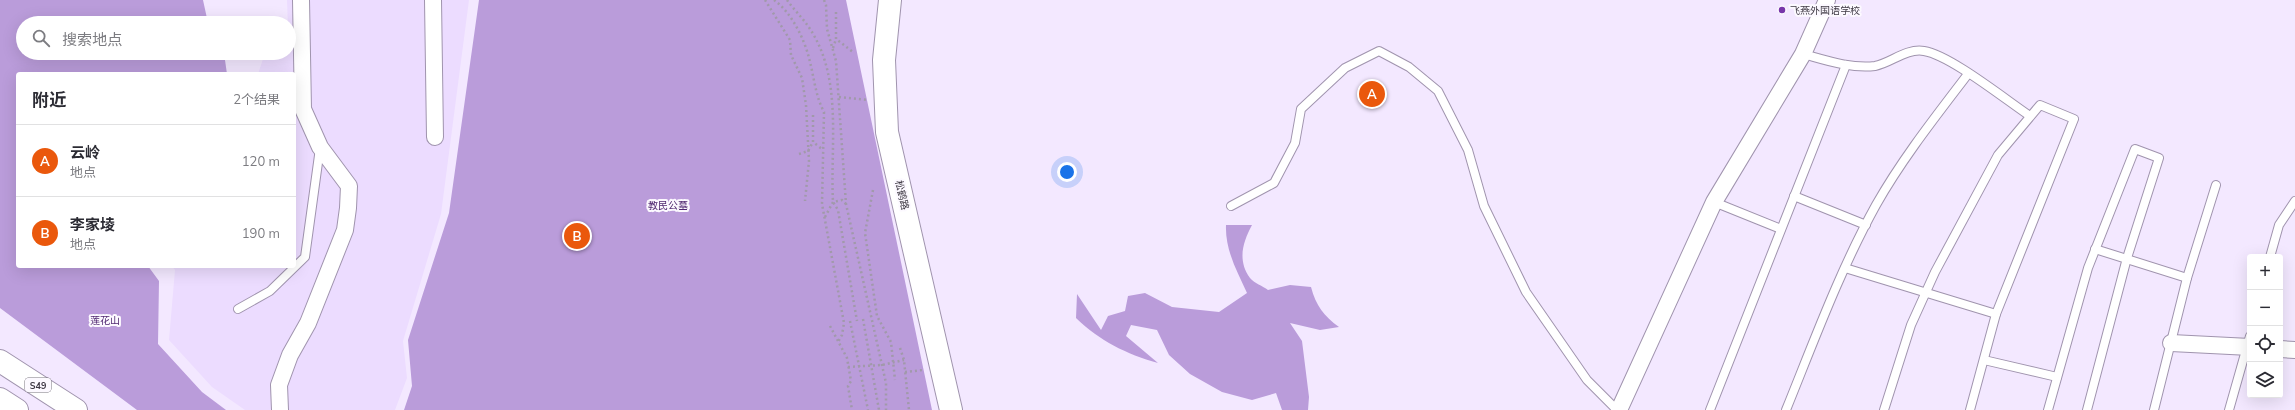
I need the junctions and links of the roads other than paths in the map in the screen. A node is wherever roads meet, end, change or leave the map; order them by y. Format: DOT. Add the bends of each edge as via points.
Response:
graph roads {
  1 [pos="302,0"];
  2 [pos="433,0"];
  3 [pos="890,0"];
  4 [pos="1827,0"];
  5 [pos="1803,54"];
  6 [pos="1846,65"];
  7 [pos="1968,74"];
  8 [pos="2030,116"];
  9 [pos="435,137"];
  10 [pos="320,147"];
  11 [pos="2216,185"];
  12 [pos="1794,196"];
  13 [pos="2295,201"];
  14 [pos="1714,202"];
  15 [pos="1231,206"];
  16 [pos="1866,225"];
  17 [pos="1781,229"];
  18 [pos="2095,248"];
  19 [pos="2271,254"];
  20 [pos="2127,258"];
  21 [pos="296,266"];
  22 [pos="294,268"];
  23 [pos="1845,268"];
  24 [pos="2187,278"];
  25 [pos="1926,293"];
  26 [pos="238,309"];
  27 [pos="1996,314"];
  28 [pos="2171,343"];
  29 [pos="2247,344"];
  30 [pos="2283,349"];
  31 [pos="2295,350"];
  32 [pos="2247,351"];
  33 [pos="1984,360"];
  34 [pos="0,361"];
  35 [pos="2057,377"];
  36 [pos="0,399"];
  37 [pos="17,410"];
  38 [pos="76,410"];
  39 [pos="280,410"];
  40 [pos="951,410"];
  41 [pos="1618,410"];
  42 [pos="1710,410"];
  43 [pos="1786,410"];
  44 [pos="1884,410"];
  45 [pos="1970,410"];
  46 [pos="2048,410"];
  47 [pos="2087,410"];
  48 [pos="2154,410"];
  49 [pos="2229,410"];
  1 -- 10 [label="street" via="303,109"];
  2 -- 9 [label="street"];
  3 -- 40 [label="main road, 松鹤路" via="884,60 887,132"];
  4 -- 5 [label="street"];
  5 -- 6 [label="lane"];
  5 -- 14 [label="street"];
  6 -- 7 [label="lane" via="1875,66 1898,55 1923,51 1954,64"];
  6 -- 12 [label="lane"];
  7 -- 8 [label="lane"];
  7 -- 16 [label="lane" via="1923,135"];
  8 -- 25 [label="lane" via="1998,155"];
  8 -- 27 [label="lane" via="2040,105 2074,119"];
  10 -- 21 [label="lane" via="305,257"];
  10 -- 39 [label="street" via="349,186 345,230 308,323 290,355 279,385"];
  11 -- 24 [label="lane"];
  12 -- 16 [label="lane"];
  12 -- 17 [label="lane"];
  13 -- 19 [label="lane" via="2279,225"];
  14 -- 17 [label="lane"];
  14 -- 41 [label="street"];
  15 -- 41 [label="lane" via="1274,183 1295,142 1301,109 1345,68 1379,51 1409,67 1438,91 1468,150 1484,206 1526,292 1587,380"];
  16 -- 23 [label="lane"];
  17 -- 42 [label="lane"];
  18 -- 20 [label="lane"];
  18 -- 20 [label="lane" via="2135,149 2159,158"];
  18 -- 35 [label="lane"];
  20 -- 24 [label="lane"];
  20 -- 47 [label="lane"];
  22 -- 26 [label="lane" via="270,291"];
  23 -- 25 [label="lane"];
  23 -- 43 [label="lane"];
  24 -- 28 [label="lane"];
  25 -- 27 [label="lane"];
  25 -- 44 [label="lane" via="1911,325"];
  27 -- 33 [label="lane"];
  28 -- 29 [label="street"];
  28 -- 48 [label="lane"];
  30 -- 31 [label="street"];
  32 -- 49 [label="lane"];
  33 -- 35 [label="lane"];
  33 -- 45 [label="lane"];
  34 -- 38 [label="main road, S49"];
  35 -- 46 [label="lane"];
  36 -- 37 [label="main road"];
}
